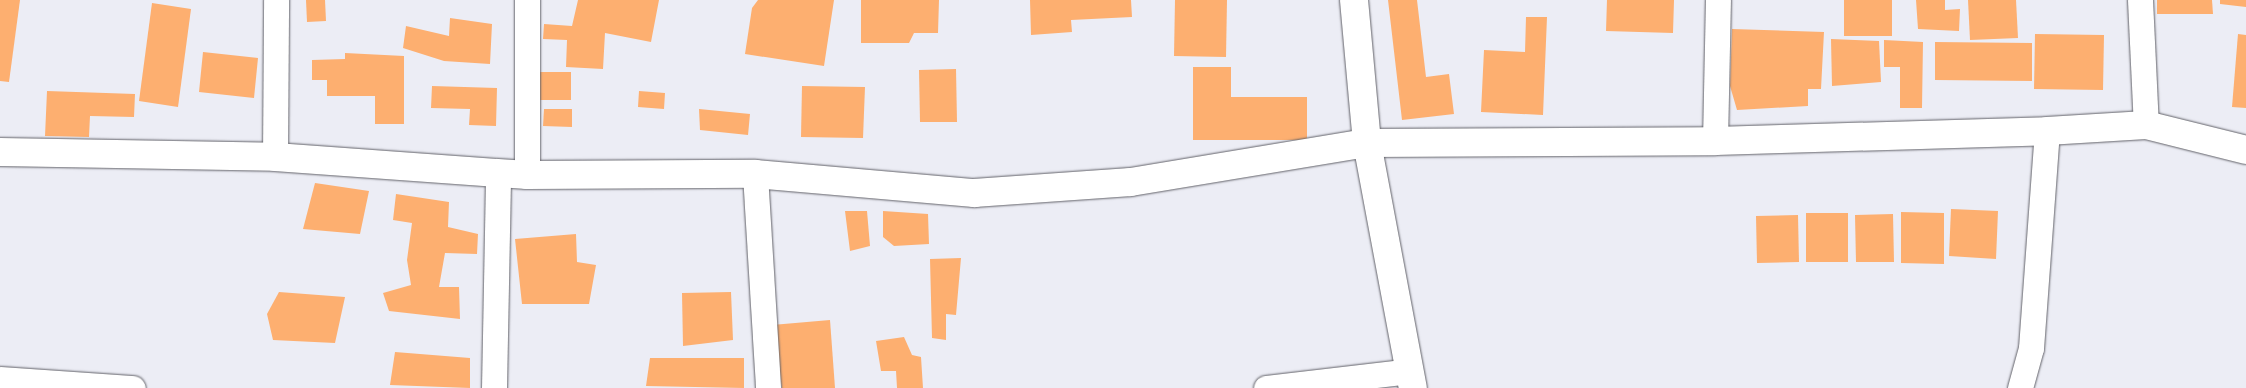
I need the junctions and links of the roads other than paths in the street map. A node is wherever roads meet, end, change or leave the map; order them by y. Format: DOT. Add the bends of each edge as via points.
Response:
graph roads {
  1 [pos="276,0"];
  2 [pos="527,0"];
  3 [pos="1354,0"];
  4 [pos="1718,0"];
  5 [pos="2140,0"];
  6 [pos="2146,125"];
  7 [pos="2047,132"];
  8 [pos="1715,141"];
  9 [pos="1367,143"];
  10 [pos="2246,150"];
  11 [pos="0,152"];
  12 [pos="275,157"];
  13 [pos="498,174"];
  14 [pos="755,174"];
  15 [pos="527,175"];
  16 [pos="0,379"];
  17 [pos="1412,380"];
  18 [pos="134,388"];
  19 [pos="494,388"];
  20 [pos="768,388"];
  21 [pos="1266,388"];
  22 [pos="2020,388"];
  1 -- 12 [label="street"];
  2 -- 15 [label="street"];
  3 -- 9 [label="main road"];
  4 -- 8 [label="street"];
  5 -- 6 [label="street"];
  6 -- 7 [label="main road"];
  6 -- 10 [label="main road"];
  7 -- 8 [label="main road"];
  7 -- 22 [label="street" via="2031,348"];
  8 -- 9 [label="main road"];
  9 -- 14 [label="main road" via="1131,182 974,193"];
  9 -- 17 [label="main road"];
  11 -- 12 [label="main road"];
  12 -- 13 [label="main road"];
  13 -- 15 [label="main road"];
  13 -- 19 [label="street"];
  14 -- 15 [label="main road"];
  14 -- 20 [label="street"];
  16 -- 18 [label="street"];
  17 -- 21 [label="street"];
}
